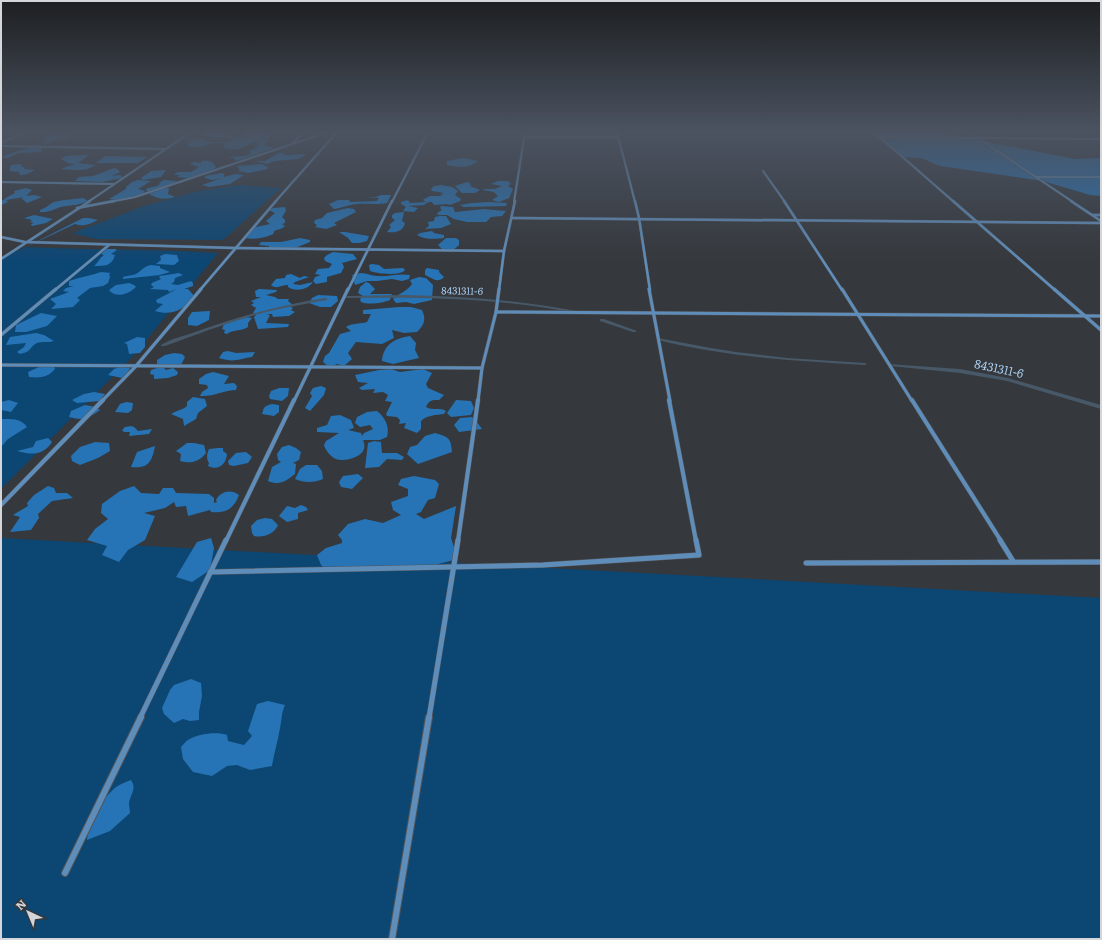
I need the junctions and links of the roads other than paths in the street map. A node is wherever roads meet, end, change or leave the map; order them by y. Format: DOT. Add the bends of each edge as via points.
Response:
graph roads {
  1 [pos="126,176"];
  2 [pos="197,176"];
  3 [pos="298,176"];
  4 [pos="405,176"];
  5 [pos="518,176"];
  6 [pos="628,176"];
  7 [pos="766,176"];
  8 [pos="924,176"];
  9 [pos="1035,177"];
  10 [pos="1101,177"];
  11 [pos="1,182"];
  12 [pos="114,184"];
  13 [pos="77,208"];
  14 [pos="1092,215"];
  15 [pos="1101,215"];
  16 [pos="512,218"];
  17 [pos="639,218"];
  18 [pos="798,220"];
  19 [pos="975,221"];
  20 [pos="1101,222"];
  21 [pos="1,238"];
  22 [pos="25,242"];
  23 [pos="109,244"];
  24 [pos="235,248"];
  25 [pos="368,248"];
  26 [pos="504,251"];
  27 [pos="1,258"];
  28 [pos="496,312"];
  29 [pos="653,314"];
  30 [pos="856,314"];
  31 [pos="1085,316"];
  32 [pos="1101,316"];
  33 [pos="1101,330"];
  34 [pos="1,335"];
  35 [pos="1,365"];
  36 [pos="136,366"];
  37 [pos="311,367"];
  38 [pos="482,368"];
  39 [pos="1,505"];
  40 [pos="1013,561"];
  41 [pos="1101,562"];
  42 [pos="806,563"];
  43 [pos="454,567"];
  44 [pos="210,572"];
  45 [pos="65,873"];
  46 [pos="392,939"];
  1 -- 12 [label="street"];
  2 -- 13 [label="street" via="135,197"];
  3 -- 24 [label="street"];
  4 -- 25 [label="street"];
  5 -- 16 [label="street"];
  6 -- 17 [label="street"];
  7 -- 18 [label="street"];
  8 -- 19 [label="street"];
  9 -- 10 [label="street"];
  9 -- 14 [label="street"];
  11 -- 12 [label="street"];
  12 -- 13 [label="street"];
  13 -- 22 [label="street"];
  14 -- 15 [label="street"];
  14 -- 20 [label="street"];
  16 -- 17 [label="street"];
  16 -- 26 [label="street"];
  17 -- 18 [label="street"];
  17 -- 29 [label="street"];
  18 -- 19 [label="street"];
  18 -- 30 [label="street"];
  19 -- 20 [label="street"];
  19 -- 31 [label="street"];
  21 -- 22 [label="street"];
  22 -- 23 [label="street"];
  22 -- 27 [label="street"];
  23 -- 24 [label="street"];
  23 -- 34 [label="street"];
  24 -- 25 [label="street"];
  24 -- 36 [label="street"];
  25 -- 26 [label="street"];
  25 -- 37 [label="street"];
  26 -- 28 [label="street"];
  28 -- 29 [label="street"];
  28 -- 38 [label="street"];
  29 -- 30 [label="street"];
  29 -- 43 [label="street" via="699,555 543,565"];
  30 -- 31 [label="street"];
  30 -- 40 [label="street"];
  31 -- 32 [label="street"];
  31 -- 33 [label="street"];
  35 -- 36 [label="street"];
  36 -- 37 [label="street"];
  36 -- 39 [label="street"];
  37 -- 38 [label="street"];
  37 -- 44 [label="street"];
  38 -- 43 [label="street"];
  40 -- 41 [label="street"];
  40 -- 42 [label="street"];
  43 -- 44 [label="street"];
  43 -- 46 [label="street"];
  44 -- 45 [label="street"];
}
